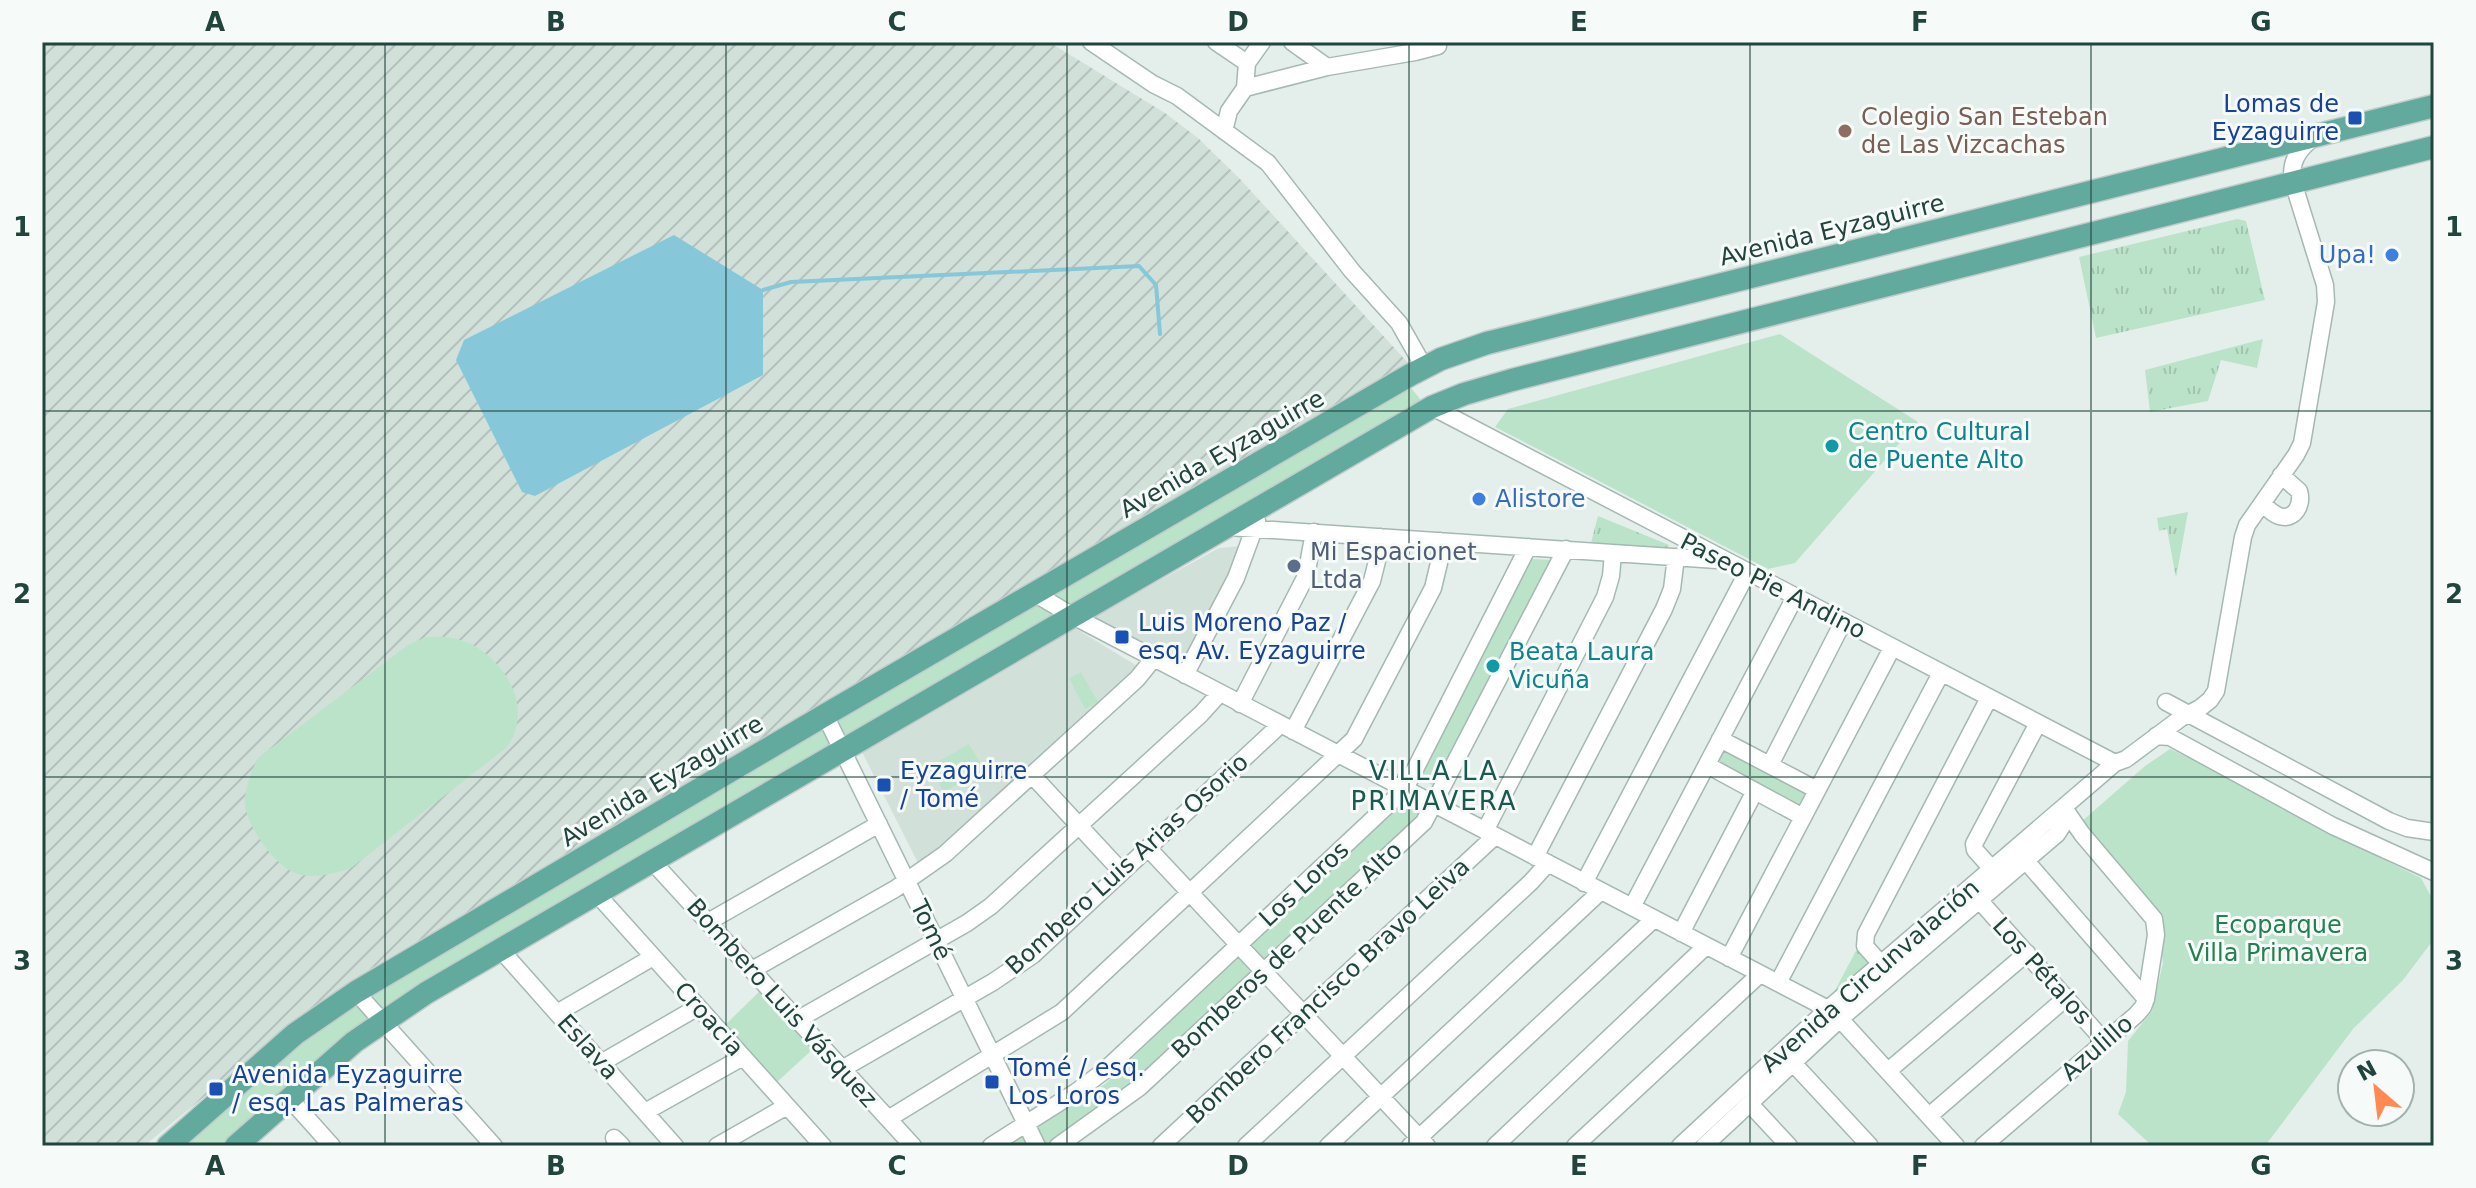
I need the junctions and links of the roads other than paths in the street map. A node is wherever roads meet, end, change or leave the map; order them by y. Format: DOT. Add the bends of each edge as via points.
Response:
graph roads {
  1 [pos="1091,42"];
  2 [pos="1216,42"];
  3 [pos="1262,42"];
  4 [pos="1292,42"];
  5 [pos="1433,42"];
  6 [pos="1247,63"];
  7 [pos="1327,67"];
  8 [pos="1245,88"];
  9 [pos="2434,106"];
  10 [pos="1224,131"];
  11 [pos="2316,136"];
  12 [pos="2434,147"];
  13 [pos="2328,174"];
  14 [pos="2293,182"];
  15 [pos="2057,201"];
  16 [pos="2305,216"];
  17 [pos="2065,240"];
  18 [pos="1560,325"];
  19 [pos="1424,367"];
  20 [pos="1562,367"];
  21 [pos="1432,407"];
  22 [pos="1348,410"];
  23 [pos="1366,445"];
  24 [pos="2281,475"];
  25 [pos="2263,504"];
  26 [pos="1265,505"];
  27 [pos="1228,527"];
  28 [pos="1253,529"];
  29 [pos="1314,532"];
  30 [pos="1380,537"];
  31 [pos="1124,541"];
  32 [pos="1440,541"];
  33 [pos="1528,547"];
  34 [pos="1566,549"];
  35 [pos="1613,553"];
  36 [pos="1676,557"];
  37 [pos="1722,560"];
  38 [pos="1747,573"];
  39 [pos="1143,575"];
  40 [pos="1034,593"];
  41 [pos="1795,597"];
  42 [pos="1071,615"];
  43 [pos="1843,622"];
  44 [pos="1892,648"];
  45 [pos="1154,658"];
  46 [pos="1941,673"];
  47 [pos="1185,675"];
  48 [pos="1220,693"];
  49 [pos="1989,698"];
  50 [pos="2166,702"];
  51 [pos="1240,704"];
  52 [pos="825,715"];
  53 [pos="2190,715"];
  54 [pos="2038,723"];
  55 [pos="1287,728"];
  56 [pos="2156,736"];
  57 [pos="1720,739"];
  58 [pos="842,749"];
  59 [pos="1338,754"];
  60 [pos="2115,763"];
  61 [pos="1707,765"];
  62 [pos="1770,765"];
  63 [pos="1032,775"];
  64 [pos="1405,789"];
  65 [pos="1817,790"];
  66 [pos="1755,791"];
  67 [pos="1433,804"];
  68 [pos="2064,808"];
  69 [pos="1803,817"];
  70 [pos="879,824"];
  71 [pos="1079,825"];
  72 [pos="2434,832"];
  73 [pos="1490,833"];
  74 [pos="1148,848"];
  75 [pos="651,860"];
  76 [pos="1541,860"];
  77 [pos="2026,861"];
  78 [pos="1992,869"];
  79 [pos="1122,872"];
  80 [pos="2434,872"];
  81 [pos="906,881"];
  82 [pos="1584,883"];
  83 [pos="1601,891"];
  84 [pos="1190,892"];
  85 [pos="596,893"];
  86 [pos="1980,901"];
  87 [pos="1632,907"];
  88 [pos="1654,919"];
  89 [pos="708,922"];
  90 [pos="1681,933"];
  91 [pos="935,940"];
  92 [pos="1239,944"];
  93 [pos="1706,946"];
  94 [pos="500,949"];
  95 [pos="2027,953"];
  96 [pos="653,957"];
  97 [pos="1729,958"];
  98 [pos="1881,964"];
  99 [pos="752,970"];
  100 [pos="1264,971"];
  101 [pos="1760,974"];
  102 [pos="1778,983"];
  103 [pos="356,992"];
  104 [pos="2067,997"];
  105 [pos="964,999"];
  106 [pos="2146,999"];
  107 [pos="698,1007"];
  108 [pos="557,1013"];
  109 [pos="1304,1014"];
  110 [pos="1834,1014"];
  111 [pos="383,1020"];
  112 [pos="797,1020"];
  113 [pos="2105,1042"];
  114 [pos="1343,1055"];
  115 [pos="743,1057"];
  116 [pos="992,1057"];
  117 [pos="601,1063"];
  118 [pos="1793,1063"];
  119 [pos="842,1069"];
  120 [pos="1888,1071"];
  121 [pos="1381,1096"];
  122 [pos="289,1098"];
  123 [pos="1750,1104"];
  124 [pos="787,1106"];
  125 [pos="645,1112"];
  126 [pos="1929,1116"];
  127 [pos="888,1119"];
  128 [pos="1026,1124"];
  129 [pos="1419,1143"];
  130 [pos="168,1146"];
  131 [pos="236,1146"];
  132 [pos="332,1146"];
  133 [pos="494,1146"];
  134 [pos="675,1146"];
  135 [pos="717,1146"];
  136 [pos="823,1146"];
  137 [pos="913,1146"];
  138 [pos="991,1146"];
  139 [pos="1037,1146"];
  140 [pos="1058,1146"];
  141 [pos="1161,1146"];
  142 [pos="1246,1146"];
  143 [pos="1328,1146"];
  144 [pos="1495,1146"];
  145 [pos="1575,1146"];
  146 [pos="1680,1146"];
  147 [pos="1704,1146"];
  148 [pos="1789,1146"];
  149 [pos="1870,1146"];
  150 [pos="1956,1146"];
  151 [pos="1983,1146"];
  1 -- 10 [label="street"];
  2 -- 6 [label="street"];
  3 -- 6 [label="street"];
  4 -- 7 [label="street"];
  5 -- 7 [label="street" via="1438,46"];
  6 -- 8 [label="street"];
  7 -- 8 [label="street"];
  8 -- 10 [label="street" via="1229,111"];
  9 -- 11 [label="main road, Avenida Eyzaguirre"];
  10 -- 19 [label="street" via="1268,163 1399,323"];
  11 -- 14 [label="street" via="2294,160"];
  11 -- 15 [label="main road, Avenida Eyzaguirre"];
  12 -- 13 [label="main road"];
  13 -- 14 [label="main road"];
  13 -- 16 [label="street" via="2310,192"];
  14 -- 16 [label="street, Avenida Circunvalación"];
  14 -- 17 [label="main road"];
  15 -- 17 [label="main road" via="2066,219"];
  15 -- 18 [label="main road, Avenida Eyzaguirre"];
  16 -- 24 [label="street, Avenida Circunvalación" via="2326,302 2305,432"];
  17 -- 20 [label="main road"];
  18 -- 19 [label="main road, Avenida Eyzaguirre" via="1464,350"];
  18 -- 20 [label="main road" via="1551,350"];
  19 -- 22 [label="main road, Avenida Eyzaguirre"];
  20 -- 21 [label="main road" via="1480,388"];
  21 -- 23 [label="main road"];
  21 -- 37 [label="street, Paseo Pie Andino"];
  22 -- 23 [label="main road" via="1363,422"];
  22 -- 31 [label="main road, Avenida Eyzaguirre"];
  23 -- 26 [label="main road"];
  24 -- 25 [label="street, Avenida Circunvalación"];
  24 -- 25 [label="street" via="2299,491 2299,508 2279,516"];
  25 -- 53 [label="street, Avenida Circunvalación" via="2243,537 2216,691"];
  26 -- 27 [label="main road"];
  26 -- 28 [label="street"];
  27 -- 28 [label="street"];
  27 -- 39 [label="main road"];
  28 -- 29 [label="street"];
  28 -- 47 [label="street" via="1236,578"];
  29 -- 30 [label="street"];
  29 -- 51 [label="street" via="1306,576"];
  30 -- 32 [label="street"];
  30 -- 55 [label="street, Bombero Luis Arias Osorio" via="1372,581"];
  31 -- 39 [label="main road" via="1128,561"];
  31 -- 40 [label="main road, Avenida Eyzaguirre"];
  32 -- 33 [label="street"];
  32 -- 59 [label="street" via="1433,588 1354,739"];
  33 -- 34 [label="street"];
  33 -- 64 [label="street, Los Loros"];
  34 -- 35 [label="street"];
  34 -- 67 [label="street, Bomberos de Puente Alto"];
  35 -- 36 [label="street"];
  35 -- 73 [label="street, Bombero Francisco Bravo Leiva" via="1605,597"];
  36 -- 37 [label="street"];
  36 -- 76 [label="street" via="1664,609"];
  37 -- 38 [label="street, Paseo Pie Andino"];
  38 -- 41 [label="street, Paseo Pie Andino"];
  38 -- 82 [label="street"];
  39 -- 42 [label="main road"];
  40 -- 42 [label="street"];
  40 -- 52 [label="main road, Avenida Eyzaguirre"];
  41 -- 43 [label="street, Paseo Pie Andino"];
  41 -- 57 [label="street"];
  42 -- 45 [label="street"];
  42 -- 58 [label="main road"];
  43 -- 44 [label="street, Paseo Pie Andino"];
  43 -- 62 [label="street"];
  44 -- 46 [label="street, Paseo Pie Andino"];
  44 -- 65 [label="street"];
  45 -- 47 [label="street"];
  45 -- 63 [label="street"];
  46 -- 49 [label="street, Paseo Pie Andino"];
  46 -- 102 [label="street"];
  47 -- 48 [label="street"];
  48 -- 51 [label="street"];
  48 -- 71 [label="street"];
  49 -- 54 [label="street, Paseo Pie Andino"];
  49 -- 98 [label="street" via="1866,934 1865,946"];
  50 -- 53 [label="street"];
  51 -- 55 [label="street"];
  52 -- 58 [label="street, Tomé"];
  52 -- 103 [label="main road, Avenida Eyzaguirre"];
  53 -- 56 [label="street, Avenida Circunvalación"];
  53 -- 72 [label="street" via="2389,821"];
  54 -- 60 [label="street, Paseo Pie Andino"];
  54 -- 78 [label="street" via="1974,844"];
  55 -- 59 [label="street"];
  55 -- 74 [label="street, Bombero Luis Arias Osorio"];
  56 -- 60 [label="street, Avenida Circunvalación"];
  56 -- 80 [label="street" via="2170,737 2333,826"];
  57 -- 61 [label="street"];
  57 -- 62 [label="street"];
  58 -- 70 [label="street, Tomé"];
  58 -- 75 [label="main road"];
  59 -- 64 [label="street"];
  59 -- 84 [label="street"];
  60 -- 68 [label="street, Avenida Circunvalación"];
  61 -- 66 [label="street"];
  61 -- 87 [label="street"];
  62 -- 65 [label="street"];
  63 -- 71 [label="street"];
  63 -- 81 [label="street" via="960,842"];
  64 -- 67 [label="street"];
  64 -- 92 [label="street, Los Loros"];
  65 -- 69 [label="street"];
  66 -- 69 [label="street"];
  66 -- 90 [label="street"];
  67 -- 73 [label="street"];
  67 -- 100 [label="street, Bomberos de Puente Alto" via="1420,826"];
  68 -- 77 [label="street, Avenida Circunvalación" via="2062,828"];
  68 -- 78 [label="street, Avenida Circunvalación"];
  68 -- 106 [label="street, Azulillo" via="2154,919"];
  69 -- 97 [label="street"];
  70 -- 81 [label="street, Tomé"];
  70 -- 89 [label="street"];
  71 -- 79 [label="street"];
  71 -- 91 [label="street" via="991,906"];
  73 -- 76 [label="street"];
  73 -- 109 [label="street, Bombero Francisco Bravo Leiva"];
  74 -- 79 [label="street, Bombero Luis Arias Osorio"];
  74 -- 84 [label="street"];
  75 -- 85 [label="main road"];
  75 -- 89 [label="street, Bombero Luis Vásquez"];
  76 -- 82 [label="street"];
  76 -- 114 [label="street" via="1531,882"];
  77 -- 86 [label="street, Avenida Circunvalación"];
  77 -- 106 [label="street"];
  78 -- 98 [label="street, Avenida Circunvalación"];
  79 -- 105 [label="street, Bombero Luis Arias Osorio" via="1033,955"];
  81 -- 91 [label="street, Tomé"];
  81 -- 99 [label="street"];
  82 -- 83 [label="street"];
  83 -- 87 [label="street"];
  83 -- 121 [label="street"];
  84 -- 92 [label="street"];
  84 -- 116 [label="street" via="1076,1000"];
  85 -- 94 [label="main road"];
  85 -- 96 [label="street, Croacia"];
  86 -- 95 [label="street, Los Pétalos"];
  86 -- 110 [label="street, Avenida Circunvalación"];
  87 -- 88 [label="street"];
  88 -- 90 [label="street"];
  88 -- 129 [label="street"];
  89 -- 99 [label="street, Bombero Luis Vásquez"];
  90 -- 93 [label="street"];
  91 -- 105 [label="street, Tomé"];
  91 -- 112 [label="street"];
  92 -- 100 [label="street"];
  92 -- 128 [label="street, Los Loros" via="1104,1071"];
  93 -- 97 [label="street"];
  93 -- 144 [label="street"];
  94 -- 108 [label="street, Eslava"];
  94 -- 111 [label="main road"];
  95 -- 104 [label="street, Los Pétalos"];
  95 -- 120 [label="street"];
  96 -- 107 [label="street, Croacia"];
  96 -- 108 [label="street"];
  97 -- 101 [label="street"];
  98 -- 110 [label="street, Avenida Circunvalación"];
  99 -- 112 [label="street, Bombero Luis Vásquez"];
  100 -- 109 [label="street"];
  100 -- 140 [label="street, Bomberos de Puente Alto" via="1140,1087"];
  101 -- 102 [label="street"];
  101 -- 145 [label="street"];
  102 -- 110 [label="street"];
  103 -- 111 [label="street"];
  103 -- 130 [label="main road, Avenida Eyzaguirre" via="295,1034"];
  104 -- 113 [label="street, Los Pétalos"];
  104 -- 126 [label="street"];
  105 -- 116 [label="street, Tomé"];
  105 -- 119 [label="street, Bombero Luis Arias Osorio"];
  106 -- 113 [label="street, Azulillo" via="2140,1012"];
  107 -- 115 [label="street, Croacia"];
  107 -- 117 [label="street"];
  108 -- 117 [label="street, Eslava"];
  109 -- 114 [label="street"];
  109 -- 141 [label="street, Bombero Francisco Bravo Leiva"];
  110 -- 118 [label="street, Avenida Circunvalación"];
  110 -- 120 [label="street"];
  110 -- 146 [label="street, Avenida Circunvalación"];
  111 -- 122 [label="main road"];
  111 -- 133 [label="street"];
  112 -- 119 [label="street, Bombero Luis Vásquez"];
  113 -- 151 [label="street, Azulillo"];
  114 -- 121 [label="street"];
  114 -- 142 [label="street"];
  115 -- 124 [label="street, Croacia"];
  115 -- 125 [label="street"];
  116 -- 127 [label="street"];
  116 -- 128 [label="street, Tomé"];
  117 -- 125 [label="street, Eslava"];
  118 -- 123 [label="street, Avenida Circunvalación"];
  118 -- 149 [label="street"];
  119 -- 127 [label="street, Bombero Luis Vásquez"];
  120 -- 126 [label="street"];
  121 -- 129 [label="street"];
  121 -- 143 [label="street"];
  122 -- 131 [label="main road"];
  122 -- 132 [label="street"];
  123 -- 147 [label="street, Avenida Circunvalación"];
  123 -- 148 [label="street"];
  124 -- 135 [label="street"];
  124 -- 136 [label="street, Croacia"];
  125 -- 134 [label="street, Eslava"];
  126 -- 150 [label="street"];
  127 -- 137 [label="street, Bombero Luis Vásquez"];
  128 -- 138 [label="street, Los Loros"];
  128 -- 139 [label="street, Tomé"];
}
